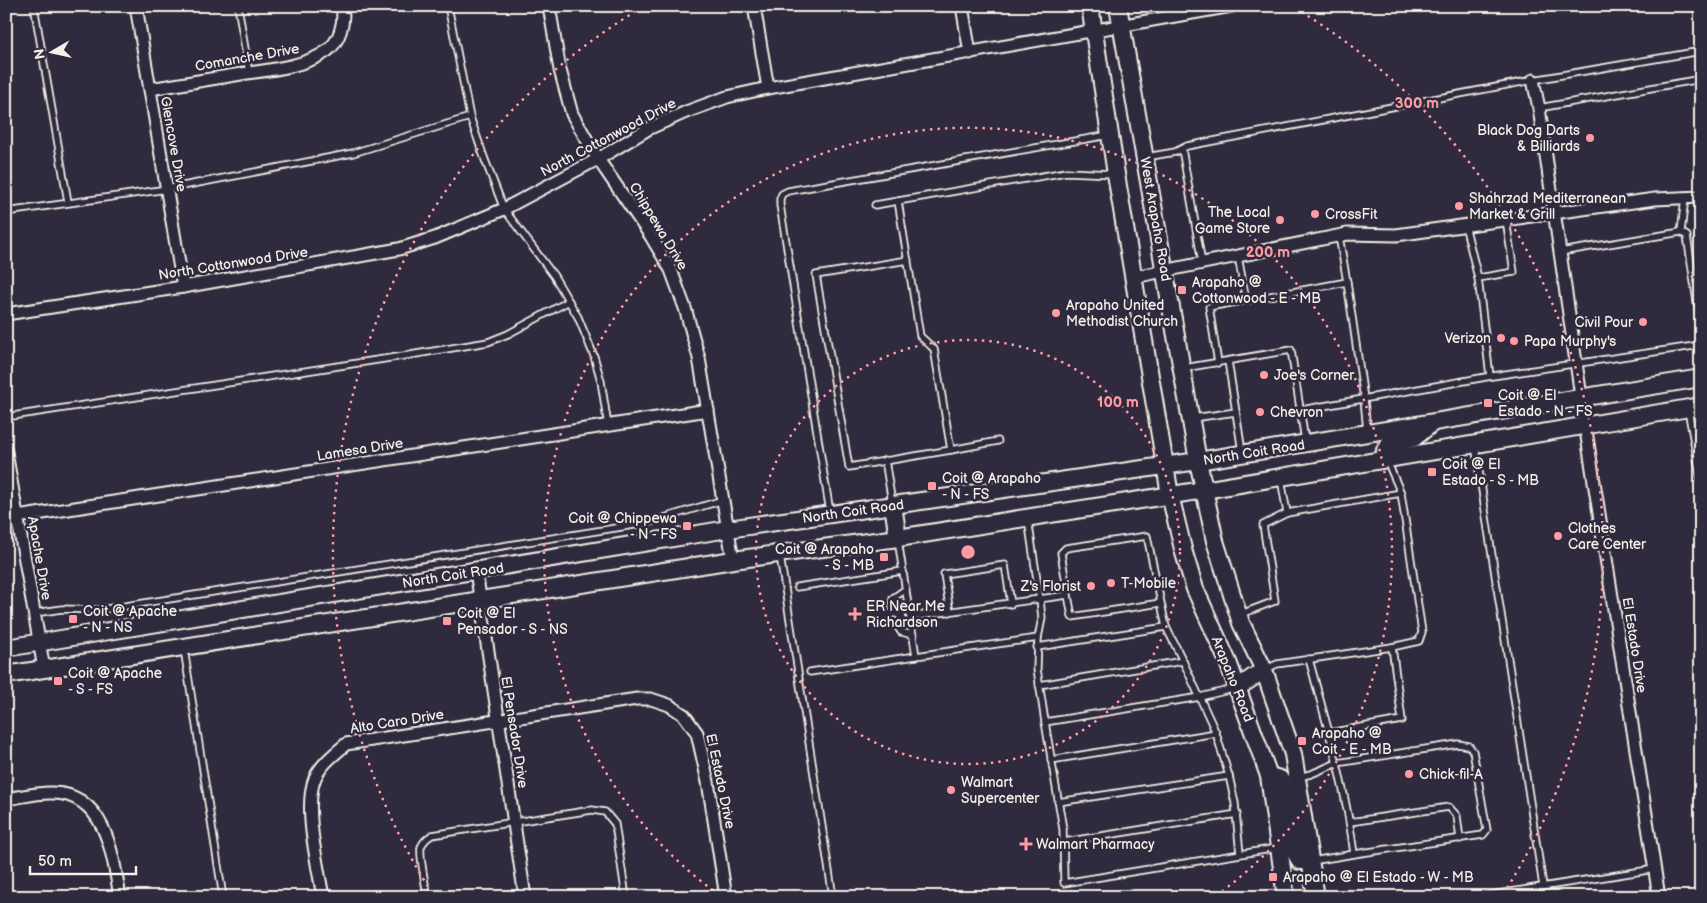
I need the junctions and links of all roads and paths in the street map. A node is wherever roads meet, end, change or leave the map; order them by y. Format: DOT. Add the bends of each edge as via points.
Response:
graph roads {
  1 [pos="34,6"];
  2 [pos="136,6"];
  3 [pos="238,6"];
  4 [pos="342,6"];
  5 [pos="448,6"];
  6 [pos="549,6"];
  7 [pos="754,6"];
  8 [pos="962,6"];
  9 [pos="1090,6"];
  10 [pos="1118,6"];
  11 [pos="1232,6"];
  12 [pos="1122,26"];
  13 [pos="1095,31"];
  14 [pos="1701,51"];
  15 [pos="970,53"];
  16 [pos="249,72"];
  17 [pos="1533,80"];
  18 [pos="1701,80"];
  19 [pos="768,88"];
  20 [pos="150,89"];
  21 [pos="1539,108"];
  22 [pos="470,117"];
  23 [pos="1110,135"];
  24 [pos="1182,149"];
  25 [pos="1145,157"];
  26 [pos="598,159"];
  27 [pos="1116,174"];
  28 [pos="167,189"];
  29 [pos="1701,197"];
  30 [pos="1685,198"];
  31 [pos="898,201"];
  32 [pos="68,202"];
  33 [pos="875,205"];
  34 [pos="504,209"];
  35 [pos="6,212"];
  36 [pos="1554,213"];
  37 [pos="1506,220"];
  38 [pos="1465,225"];
  39 [pos="1681,232"];
  40 [pos="1339,236"];
  41 [pos="1560,252"];
  42 [pos="1238,256"];
  43 [pos="908,260"];
  44 [pos="1202,263"];
  45 [pos="1165,270"];
  46 [pos="1134,277"];
  47 [pos="1478,278"];
  48 [pos="1347,282"];
  49 [pos="183,287"];
  50 [pos="1246,300"];
  51 [pos="569,302"];
  52 [pos="6,314"];
  53 [pos="1701,328"];
  54 [pos="1701,345"];
  55 [pos="1228,361"];
  56 [pos="1218,362"];
  57 [pos="1577,363"];
  58 [pos="1183,368"];
  59 [pos="1490,376"];
  60 [pos="1701,378"];
  61 [pos="1582,398"];
  62 [pos="1364,399"];
  63 [pos="1694,407"];
  64 [pos="708,410"];
  65 [pos="1301,410"];
  66 [pos="1236,412"];
  67 [pos="6,417"];
  68 [pos="1191,419"];
  69 [pos="1432,422"];
  70 [pos="1585,424"];
  71 [pos="608,426"];
  72 [pos="1367,433"];
  73 [pos="998,442"];
  74 [pos="1305,443"];
  75 [pos="1474,444"];
  76 [pos="951,450"];
  77 [pos="6,452"];
  78 [pos="1243,454"];
  79 [pos="1386,459"];
  80 [pos="885,460"];
  81 [pos="1198,461"];
  82 [pos="1164,465"];
  83 [pos="1281,477"];
  84 [pos="1701,480"];
  85 [pos="1204,490"];
  86 [pos="1401,493"];
  87 [pos="1170,495"];
  88 [pos="723,500"];
  89 [pos="893,505"];
  90 [pos="1287,513"];
  91 [pos="831,514"];
  92 [pos="17,517"];
  93 [pos="1028,517"];
  94 [pos="728,529"];
  95 [pos="898,538"];
  96 [pos="780,554"];
  97 [pos="733,560"];
  98 [pos="476,571"];
  99 [pos="903,571"];
  100 [pos="797,587"];
  101 [pos="906,589"];
  102 [pos="1068,595"];
  103 [pos="480,600"];
  104 [pos="1040,600"];
  105 [pos="1160,603"];
  106 [pos="1011,604"];
  107 [pos="892,607"];
  108 [pos="950,612"];
  109 [pos="35,613"];
  110 [pos="1239,615"];
  111 [pos="910,617"];
  112 [pos="894,621"];
  113 [pos="1166,627"];
  114 [pos="913,635"];
  115 [pos="1038,638"];
  116 [pos="40,643"];
  117 [pos="184,646"];
  118 [pos="1392,646"];
  119 [pos="1037,647"];
  120 [pos="6,648"];
  121 [pos="916,656"];
  122 [pos="1308,659"];
  123 [pos="1183,661"];
  124 [pos="44,669"];
  125 [pos="1264,670"];
  126 [pos="810,672"];
  127 [pos="6,675"];
  128 [pos="1039,684"];
  129 [pos="1237,688"];
  130 [pos="1200,697"];
  131 [pos="498,720"];
  132 [pos="1045,722"];
  133 [pos="1328,733"];
  134 [pos="1216,734"];
  135 [pos="1051,760"];
  136 [pos="1337,763"];
  137 [pos="1229,776"];
  138 [pos="1269,776"];
  139 [pos="1298,778"];
  140 [pos="6,799"];
  141 [pos="1058,802"];
  142 [pos="1236,814"];
  143 [pos="514,822"];
  144 [pos="1350,822"];
  145 [pos="1460,839"];
  146 [pos="1064,842"];
  147 [pos="1280,847"];
  148 [pos="1240,854"];
  149 [pos="1354,854"];
  150 [pos="1310,861"];
  151 [pos="1655,869"];
  152 [pos="1543,886"];
  153 [pos="1281,896"];
  154 [pos="120,897"];
  155 [pos="223,897"];
  156 [pos="323,897"];
  157 [pos="428,897"];
  158 [pos="525,897"];
  159 [pos="626,897"];
  160 [pos="726,897"];
  161 [pos="833,897"];
  162 [pos="1316,897"];
  163 [pos="1478,897"];
  164 [pos="1659,897"];
  1 -- 32 [label="lane"];
  2 -- 20 [label="street, Glencove Drive"];
  3 -- 16 [label="lane"];
  4 -- 16 [label="street, Comanche Drive" via="339,37 328,51 311,60"];
  5 -- 22 [label="lane"];
  6 -- 26 [label="street, Chippewa Drive" via="560,70 572,114"];
  7 -- 19 [label="street"];
  8 -- 15 [label="street"];
  9 -- 13 [label="main road"];
  10 -- 12 [label="main road, West Arapaho Road"];
  11 -- 12 [label="street, North Cottonwood Drive"];
  12 -- 13 [label="street, North Cottonwood Drive"];
  12 -- 25 [label="main road, West Arapaho Road"];
  13 -- 15 [label="street, North Cottonwood Drive"];
  13 -- 23 [label="main road"];
  14 -- 17 [label="lane"];
  15 -- 19 [label="street, North Cottonwood Drive"];
  16 -- 20 [label="street, Comanche Drive"];
  17 -- 21 [label="street, El Estado Drive"];
  17 -- 24 [label="lane"];
  18 -- 21 [label="lane"];
  19 -- 26 [label="street, North Cottonwood Drive" via="727,97 686,112 648,129"];
  20 -- 28 [label="street, Glencove Drive"];
  21 -- 36 [label="street, El Estado Drive"];
  22 -- 28 [label="lane" via="353,154"];
  22 -- 34 [label="lane"];
  23 -- 27 [label="main road"];
  23 -- 91 [label="lane" via="782,194 780,205"];
  24 -- 25 [label="lane"];
  24 -- 44 [label="lane"];
  25 -- 45 [label="main road, West Arapaho Road"];
  26 -- 34 [label="street, North Cottonwood Drive"];
  26 -- 64 [label="street, Chippewa Drive" via="671,270 699,358"];
  27 -- 31 [label="lane" via="1066,172"];
  27 -- 46 [label="main road"];
  28 -- 32 [label="lane"];
  28 -- 49 [label="street, Glencove Drive"];
  29 -- 30 [label="street"];
  30 -- 36 [label="street" via="1655,198"];
  30 -- 39 [label="lane"];
  31 -- 33 [label="lane"];
  31 -- 43 [label="lane"];
  32 -- 35 [label="lane"];
  34 -- 49 [label="street, North Cottonwood Drive" via="435,238 399,249"];
  34 -- 51 [label="lane" via="554,276"];
  36 -- 37 [label="street"];
  36 -- 41 [label="street, El Estado Drive"];
  37 -- 38 [label="street"];
  37 -- 47 [label="lane" via="1514,272"];
  38 -- 40 [label="street" via="1396,235"];
  38 -- 47 [label="lane"];
  39 -- 41 [label="lane"];
  39 -- 53 [label="lane" via="1687,236"];
  40 -- 42 [label="street"];
  40 -- 48 [label="lane"];
  41 -- 57 [label="street, El Estado Drive"];
  42 -- 44 [label="street"];
  42 -- 50 [label="lane"];
  43 -- 76 [label="lane" via="920,336 934,349"];
  43 -- 80 [label="lane" via="816,275 849,467"];
  44 -- 45 [label="street"];
  45 -- 46 [label="street"];
  45 -- 58 [label="main road, West Arapaho Road"];
  46 -- 82 [label="main road"];
  47 -- 59 [label="lane"];
  48 -- 50 [label="lane"];
  48 -- 62 [label="lane"];
  49 -- 52 [label="street, North Cottonwood Drive"];
  50 -- 56 [label="lane" via="1208,307"];
  51 -- 67 [label="lane" via="488,342"];
  51 -- 71 [label="lane" via="594,356"];
  54 -- 57 [label="lane"];
  55 -- 56 [label="lane"];
  55 -- 65 [label="lane" via="1291,350"];
  55 -- 66 [label="lane"];
  56 -- 58 [label="lane"];
  57 -- 59 [label="lane"];
  57 -- 61 [label="street, El Estado Drive"];
  58 -- 68 [label="main road, West Arapaho Road"];
  59 -- 62 [label="lane"];
  60 -- 61 [label="main road, North Coit Road"];
  61 -- 69 [label="main road, North Coit Road"];
  61 -- 70 [label="street, El Estado Drive"];
  62 -- 65 [label="lane"];
  62 -- 72 [label="lane"];
  63 -- 70 [label="main road, North Coit Road"];
  63 -- 84 [label="lane"];
  64 -- 71 [label="street, Lamesa Drive"];
  64 -- 88 [label="street, Chippewa Drive"];
  65 -- 74 [label="lane"];
  66 -- 68 [label="lane"];
  66 -- 78 [label="lane"];
  68 -- 81 [label="main road, West Arapaho Road"];
  69 -- 72 [label="main road, North Coit Road"];
  69 -- 79 [label="main road" via="1414,438 1388,446"];
  70 -- 75 [label="main road, North Coit Road"];
  70 -- 151 [label="street, El Estado Drive"];
  71 -- 92 [label="street, Lamesa Drive"];
  72 -- 74 [label="main road, North Coit Road"];
  73 -- 76 [label="lane"];
  74 -- 78 [label="main road, North Coit Road"];
  75 -- 79 [label="main road, North Coit Road"];
  75 -- 152 [label="lane"];
  76 -- 80 [label="lane"];
  77 -- 92 [label="street, Apache Drive"];
  78 -- 81 [label="main road, North Coit Road"];
  79 -- 83 [label="main road, North Coit Road"];
  79 -- 86 [label="lane"];
  80 -- 89 [label="lane"];
  81 -- 82 [label="main road, North Coit Road"];
  81 -- 85 [label="main road, West Arapaho Road"];
  82 -- 87 [label="main road, Arapaho Road"];
  82 -- 89 [label="main road, North Coit Road"];
  83 -- 85 [label="main road, North Coit Road"];
  83 -- 90 [label="lane"];
  85 -- 87 [label="main road, North Coit Road"];
  85 -- 110 [label="main road, Arapaho Road" via="1219,555"];
  86 -- 90 [label="lane"];
  86 -- 118 [label="lane" via="1422,632 1419,641"];
  87 -- 93 [label="main road, North Coit Road"];
  87 -- 129 [label="main road, Arapaho Road" via="1195,589"];
  88 -- 94 [label="street, Chippewa Drive"];
  88 -- 109 [label="lane" via="638,525 100,610 62,609"];
  89 -- 91 [label="main road, North Coit Road"];
  89 -- 95 [label="main road"];
  90 -- 110 [label="lane" via="1263,525 1275,601"];
  91 -- 94 [label="main road, North Coit Road"];
  92 -- 109 [label="street, Apache Drive"];
  93 -- 95 [label="main road, North Coit Road"];
  93 -- 104 [label="lane"];
  94 -- 97 [label="street, Chippewa Drive"];
  94 -- 98 [label="main road, North Coit Road"];
  95 -- 96 [label="main road, North Coit Road"];
  95 -- 99 [label="lane"];
  96 -- 97 [label="main road, North Coit Road"];
  96 -- 161 [label="lane"];
  97 -- 103 [label="main road, North Coit Road"];
  98 -- 103 [label="street, El Pensador Drive"];
  98 -- 116 [label="main road, North Coit Road"];
  99 -- 100 [label="lane"];
  99 -- 101 [label="lane"];
  101 -- 107 [label="lane" via="893,598"];
  101 -- 111 [label="lane"];
  102 -- 104 [label="lane"];
  102 -- 105 [label="lane" via="1072,617"];
  102 -- 105 [label="lane" via="1061,553 1066,548 1147,536"];
  103 -- 117 [label="main road, North Coit Road"];
  103 -- 131 [label="street, El Pensador Drive"];
  104 -- 106 [label="lane"];
  104 -- 115 [label="lane" via="1042,618"];
  105 -- 113 [label="lane"];
  106 -- 108 [label="lane"];
  106 -- 108 [label="lane" via="1005,565 944,574"];
  108 -- 111 [label="lane"];
  109 -- 116 [label="street, Apache Drive"];
  110 -- 125 [label="main road, Arapaho Road"];
  111 -- 114 [label="lane"];
  112 -- 114 [label="lane" via="901,632"];
  113 -- 119 [label="lane"];
  113 -- 123 [label="lane"];
  114 -- 121 [label="lane"];
  115 -- 119 [label="lane"];
  115 -- 121 [label="lane"];
  116 -- 120 [label="main road, North Coit Road"];
  116 -- 124 [label="street, Apache Drive"];
  117 -- 124 [label="main road, North Coit Road"];
  117 -- 155 [label="lane"];
  118 -- 122 [label="lane"];
  118 -- 133 [label="lane" via="1402,720"];
  119 -- 128 [label="lane"];
  121 -- 126 [label="lane"];
  122 -- 125 [label="lane" via="1277,664"];
  122 -- 133 [label="lane"];
  123 -- 128 [label="lane"];
  123 -- 130 [label="lane"];
  124 -- 127 [label="main road, North Coit Road"];
  125 -- 129 [label="main road"];
  125 -- 139 [label="main road, Arapaho Road"];
  128 -- 132 [label="lane"];
  129 -- 130 [label="lane"];
  129 -- 138 [label="main road, Arapaho Road"];
  130 -- 132 [label="lane"];
  130 -- 134 [label="lane"];
  131 -- 143 [label="street, El Pensador Drive"];
  131 -- 156 [label="street, Alto Caro Drive" via="346,744 325,763 315,778 310,797"];
  131 -- 160 [label="street, El Estado Drive" via="637,699 651,699 669,705 684,715 697,733"];
  132 -- 135 [label="lane"];
  133 -- 136 [label="lane"];
  134 -- 135 [label="lane"];
  134 -- 137 [label="lane"];
  135 -- 141 [label="lane"];
  136 -- 139 [label="lane"];
  136 -- 144 [label="lane"];
  136 -- 145 [label="lane" via="1458,744 1469,746 1473,751 1487,830 1482,835"];
  137 -- 141 [label="lane"];
  137 -- 142 [label="lane"];
  138 -- 147 [label="main road, Arapaho Road"];
  138 -- 150 [label="main road" via="1280,779 1286,792 1296,857 1300,861"];
  139 -- 150 [label="main road, Arapaho Road"];
  140 -- 154 [label="street" via="51,792 76,798 87,805 104,828"];
  141 -- 146 [label="lane"];
  142 -- 146 [label="lane"];
  142 -- 148 [label="lane"];
  143 -- 157 [label="lane" via="432,835 426,839 421,854"];
  143 -- 158 [label="street, El Pensador Drive"];
  143 -- 159 [label="lane" via="592,810 605,812 615,824"];
  144 -- 145 [label="lane" via="1449,807 1457,816"];
  144 -- 149 [label="lane"];
  145 -- 149 [label="lane"];
  146 -- 148 [label="lane" via="1064,883"];
  147 -- 148 [label="lane"];
  147 -- 153 [label="main road, Arapaho Road"];
  149 -- 150 [label="lane"];
  150 -- 162 [label="main road, Arapaho Road"];
  151 -- 152 [label="lane"];
  151 -- 164 [label="street, El Estado Drive"];
  152 -- 163 [label="lane"];
}
